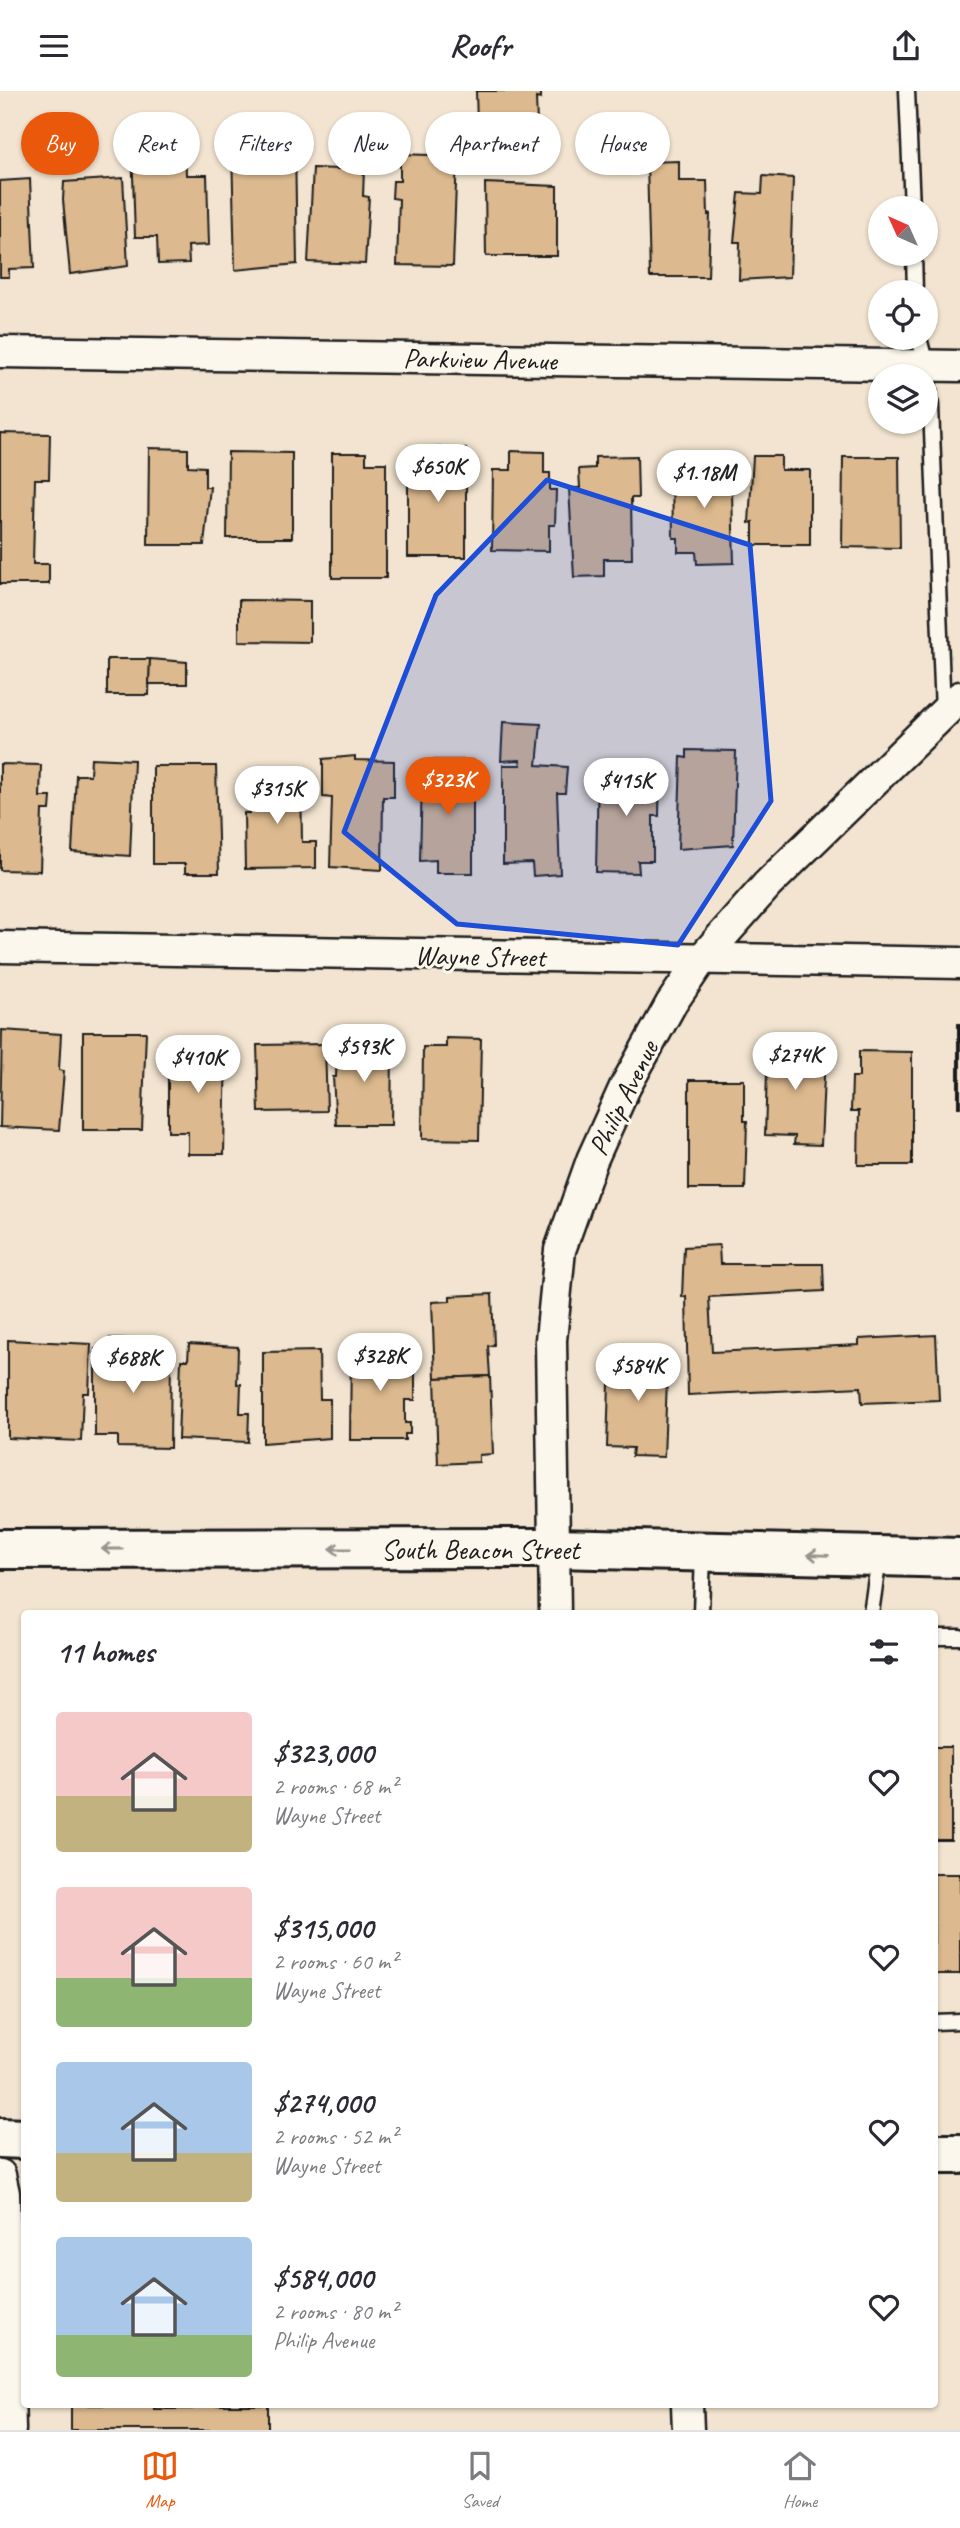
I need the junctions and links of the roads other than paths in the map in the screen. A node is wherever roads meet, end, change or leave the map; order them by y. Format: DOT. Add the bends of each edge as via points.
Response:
graph roads {
  1 [pos="907,91"];
  2 [pos="911,196"];
  3 [pos="0,352"];
  4 [pos="923,352"];
  5 [pos="960,366"];
  6 [pos="951,705"];
  7 [pos="0,947"];
  8 [pos="701,960"];
  9 [pos="960,963"];
  10 [pos="555,1548"];
  11 [pos="0,1549"];
  12 [pos="703,1552"];
  13 [pos="879,1556"];
  14 [pos="960,1558"];
  15 [pos="555,1610"];
  16 [pos="701,1610"];
  17 [pos="871,1610"];
  18 [pos="960,1633"];
  19 [pos="938,1636"];
  20 [pos="960,2021"];
  21 [pos="938,2022"];
  22 [pos="0,2138"];
  23 [pos="21,2139"];
  24 [pos="938,2154"];
  25 [pos="960,2154"];
  26 [pos="0,2175"];
  27 [pos="687,2408"];
  28 [pos="10,2430"];
  29 [pos="688,2430"];
  1 -- 2 [label="lane"];
  3 -- 4 [label="street, Parkview Avenue"];
  4 -- 5 [label="street, Parkview Avenue"];
  4 -- 6 [label="lane" via="931,406"];
  6 -- 8 [label="street, Philip Avenue" via="768,884"];
  7 -- 8 [label="street, Wayne Street"];
  8 -- 9 [label="street, Wayne Street"];
  8 -- 10 [label="street, Philip Avenue" via="625,1087 592,1160 560,1250 551,1340"];
  10 -- 11 [label="street, South Beacon Street, one-way"];
  10 -- 12 [label="street, South Beacon Street"];
  10 -- 15 [label="street, Philip Avenue"];
  13 -- 12 [label="street, South Beacon Street, one-way"];
  12 -- 16 [label="lane"];
  13 -- 14 [label="street, South Beacon Street"];
  13 -- 17 [label="lane"];
  18 -- 19 [label="lane"];
  20 -- 21 [label="lane"];
  22 -- 23 [label="street"];
  24 -- 25 [label="street"];
  26 -- 28 [label="street"];
  27 -- 29 [label="street"];
}
